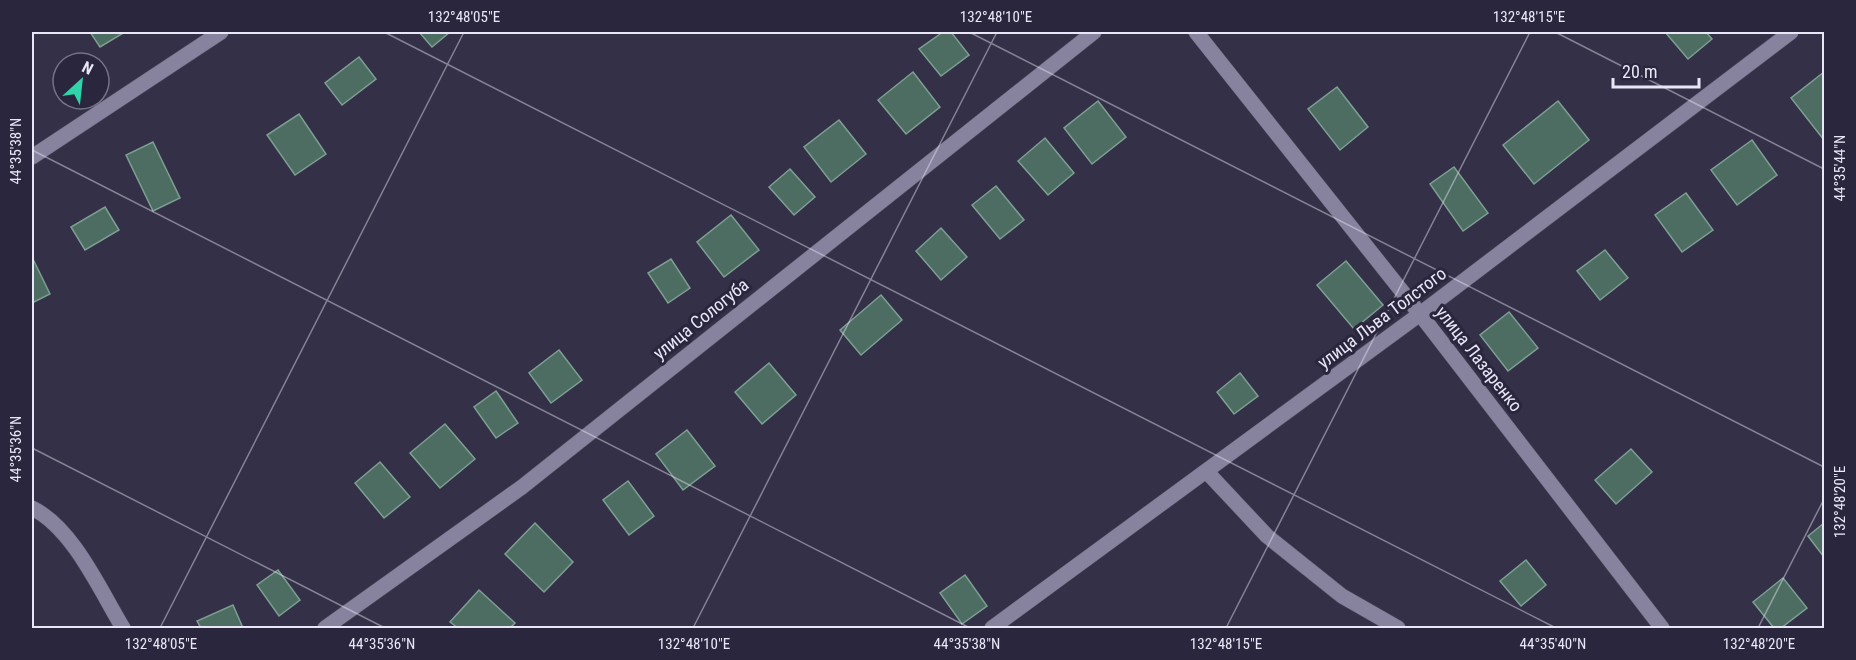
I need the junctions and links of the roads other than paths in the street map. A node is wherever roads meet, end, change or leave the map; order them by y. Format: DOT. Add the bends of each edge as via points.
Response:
graph roads {
  1 [pos="221,32"];
  2 [pos="1094,32"];
  3 [pos="1196,32"];
  4 [pos="1791,32"];
  5 [pos="32,157"];
  6 [pos="1420,315"];
  7 [pos="1207,472"];
  8 [pos="32,508"];
  9 [pos="123,628"];
  10 [pos="325,628"];
  11 [pos="992,628"];
  12 [pos="1398,628"];
  13 [pos="1662,628"];
  1 -- 5 [label="street"];
  2 -- 10 [label="street, улица Сологуба" via="522,487"];
  3 -- 6 [label="street, улица Лазаренко"];
  4 -- 6 [label="street, улица Льва Толстого"];
  6 -- 7 [label="street, улица Льва Толстого"];
  6 -- 13 [label="street, улица Лазаренко"];
  7 -- 11 [label="street, улица Льва Толстого"];
  7 -- 12 [label="street" via="1267,536 1342,596"];
  8 -- 9 [label="street" via="48,516 83,560"];
}
